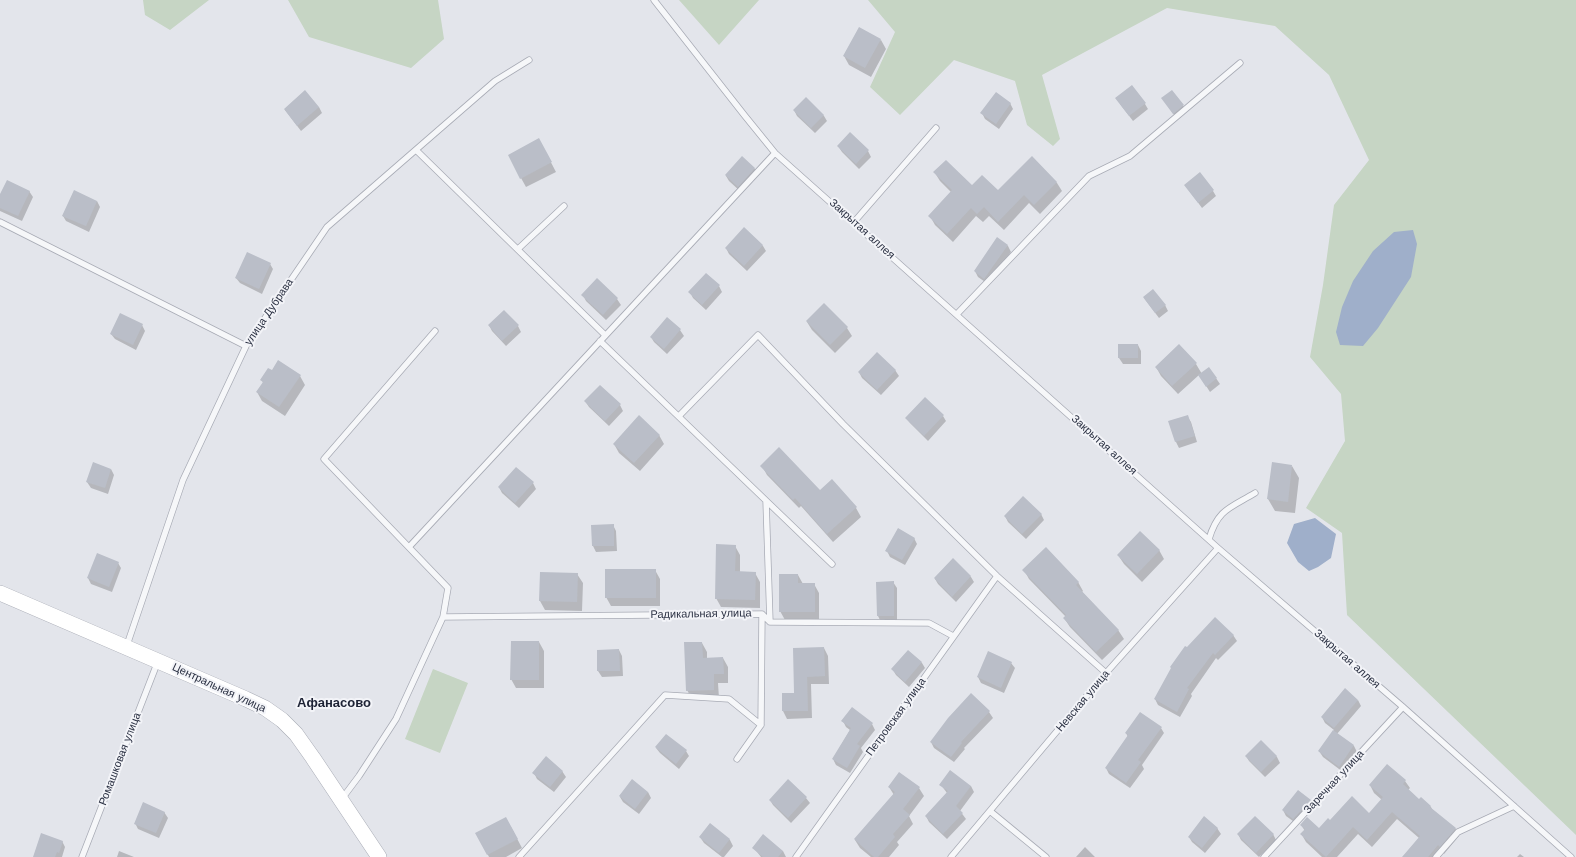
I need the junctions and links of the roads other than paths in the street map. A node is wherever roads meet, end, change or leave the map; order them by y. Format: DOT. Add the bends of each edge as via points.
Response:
graph roads {
  1 [pos="654,0"];
  2 [pos="529,60"];
  3 [pos="1240,63"];
  4 [pos="936,128"];
  5 [pos="416,150"];
  6 [pos="775,153"];
  7 [pos="564,206"];
  8 [pos="0,222"];
  9 [pos="854,222"];
  10 [pos="518,249"];
  11 [pos="957,314"];
  12 [pos="435,331"];
  13 [pos="605,335"];
  14 [pos="600,341"];
  15 [pos="246,346"];
  16 [pos="679,416"];
  17 [pos="1255,493"];
  18 [pos="766,500"];
  19 [pos="1209,539"];
  20 [pos="409,547"];
  21 [pos="1218,548"];
  22 [pos="832,564"];
  23 [pos="996,576"];
  24 [pos="0,593"];
  25 [pos="762,614"];
  26 [pos="442,617"];
  27 [pos="770,622"];
  28 [pos="953,636"];
  29 [pos="126,648"];
  30 [pos="158,661"];
  31 [pos="1106,673"];
  32 [pos="1403,707"];
  33 [pos="761,725"];
  34 [pos="737,759"];
  35 [pos="341,800"];
  36 [pos="1514,806"];
  37 [pos="990,811"];
  38 [pos="82,857"];
  39 [pos="378,857"];
  40 [pos="519,857"];
  41 [pos="796,857"];
  42 [pos="951,857"];
  43 [pos="1046,857"];
  44 [pos="1264,857"];
  45 [pos="1436,857"];
  46 [pos="1570,857"];
  1 -- 6 [label="lane, Закрытая аллея"];
  2 -- 5 [label="lane, улица Дубрава" via="495,81"];
  3 -- 11 [label="lane" via="1130,156 1089,176"];
  4 -- 9 [label="lane"];
  5 -- 10 [label="lane"];
  5 -- 15 [label="lane, улица Дубрава" via="327,227"];
  6 -- 9 [label="lane, Закрытая аллея"];
  6 -- 13 [label="lane"];
  7 -- 10 [label="lane"];
  8 -- 15 [label="lane"];
  9 -- 11 [label="lane, Закрытая аллея"];
  10 -- 13 [label="lane"];
  11 -- 19 [label="lane, Закрытая аллея"];
  12 -- 20 [label="lane" via="324,459"];
  13 -- 14 [label="lane"];
  14 -- 16 [label="lane"];
  14 -- 20 [label="lane"];
  15 -- 29 [label="lane, улица Дубрава" via="183,480"];
  16 -- 18 [label="lane"];
  16 -- 23 [label="lane" via="758,334 843,424"];
  17 -- 19 [label="lane" via="1221,513"];
  18 -- 22 [label="lane"];
  18 -- 27 [label="lane"];
  19 -- 21 [label="lane, Закрытая аллея"];
  20 -- 26 [label="lane" via="448,588"];
  21 -- 31 [label="lane, Невская улица"];
  21 -- 32 [label="lane, Закрытая аллея"];
  23 -- 28 [label="lane, Петровская улица"];
  23 -- 31 [label="lane"];
  24 -- 29 [label="street, Центральная улица"];
  25 -- 26 [label="lane, Радикальная улица"];
  25 -- 27 [label="lane, Радикальная улица"];
  25 -- 33 [label="lane"];
  26 -- 35 [label="lane" via="396,719"];
  27 -- 28 [label="lane" via="929,623"];
  28 -- 41 [label="lane, Петровская улица"];
  29 -- 30 [label="street, Центральная улица"];
  30 -- 35 [label="street, Центральная улица" via="265,708 282,720 300,740"];
  30 -- 38 [label="lane, Ромашковая улица"];
  31 -- 37 [label="lane, Невская улица"];
  32 -- 36 [label="lane, Закрытая аллея"];
  32 -- 44 [label="lane, Заречная улица"];
  33 -- 34 [label="lane"];
  33 -- 40 [label="lane" via="729,699 665,695"];
  35 -- 39 [label="street, Центральная улица"];
  36 -- 45 [label="lane" via="1458,832"];
  36 -- 46 [label="lane, Закрытая аллея"];
  37 -- 42 [label="lane, Невская улица"];
  37 -- 43 [label="lane"];
}
